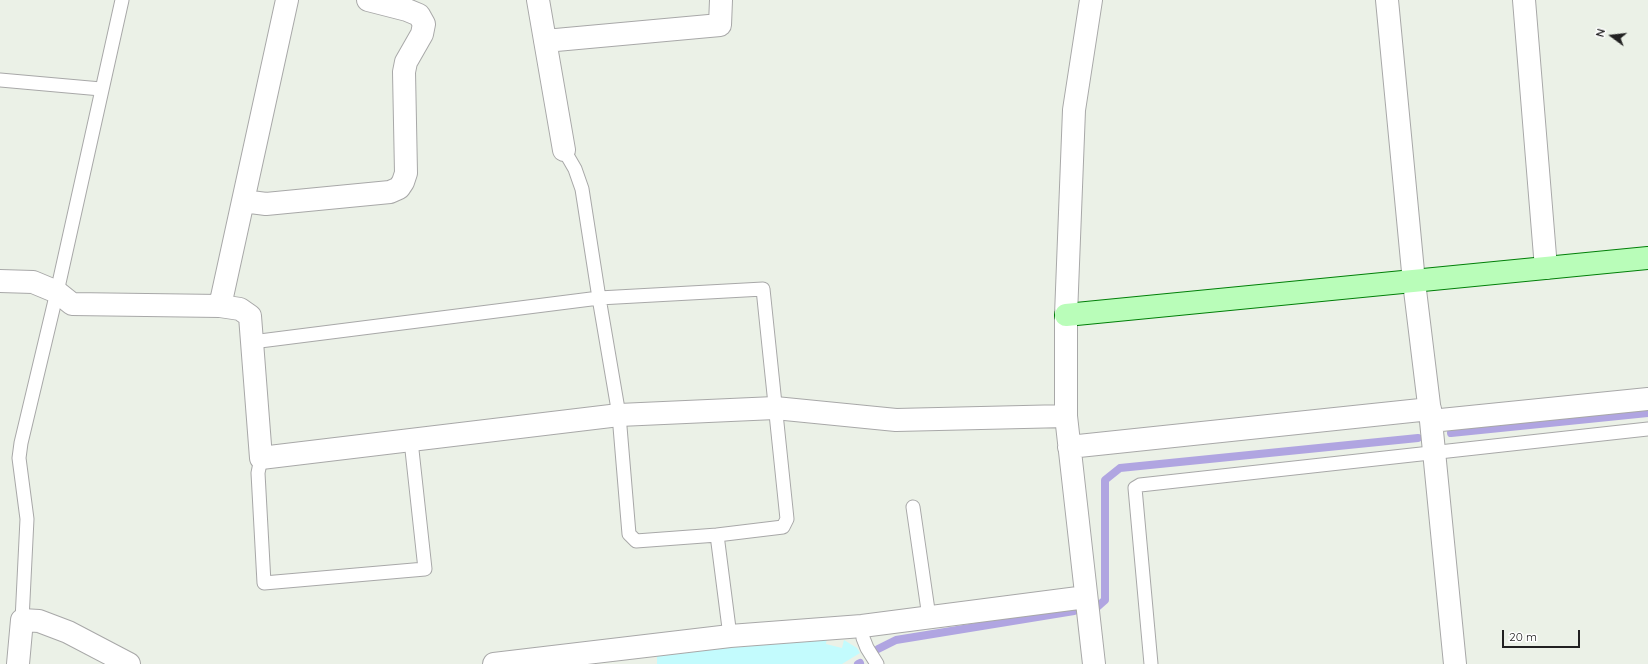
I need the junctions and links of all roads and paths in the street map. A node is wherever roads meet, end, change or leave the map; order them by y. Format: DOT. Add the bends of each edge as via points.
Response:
graph roads {
  1 [pos="122,0"];
  2 [pos="287,0"];
  3 [pos="368,0"];
  4 [pos="538,0"];
  5 [pos="721,0"];
  6 [pos="1090,0"];
  7 [pos="1387,0"];
  8 [pos="1524,0"];
  9 [pos="545,41"];
  10 [pos="0,80"];
  11 [pos="101,89"];
  12 [pos="564,150"];
  13 [pos="243,201"];
  14 [pos="1648,258"];
  15 [pos="1546,268"];
  16 [pos="0,281"];
  17 [pos="1414,282"];
  18 [pos="57,292"];
  19 [pos="599,298"];
  20 [pos="220,306"];
  21 [pos="1066,315"];
  22 [pos="252,342"];
  23 [pos="1648,399"];
  24 [pos="775,408"];
  25 [pos="619,415"];
  26 [pos="1430,415"];
  27 [pos="1066,416"];
  28 [pos="1648,428"];
  29 [pos="411,441"];
  30 [pos="1069,447"];
  31 [pos="1434,452"];
  32 [pos="261,458"];
  33 [pos="913,507"];
  34 [pos="717,535"];
  35 [pos="1086,597"];
  36 [pos="929,617"];
  37 [pos="22,620"];
  38 [pos="862,626"];
  39 [pos="730,636"];
  40 [pos="18,664"];
  41 [pos="129,664"];
  42 [pos="494,664"];
  43 [pos="877,664"];
  44 [pos="1094,664"];
  45 [pos="1151,664"];
  46 [pos="1455,664"];
  1 -- 11 [label="lane"];
  2 -- 13 [label="street"];
  3 -- 13 [label="street" via="419,15 424,24 404,72 406,173 400,188 390,192 266,204"];
  4 -- 9 [label="street"];
  5 -- 9 [label="street" via="720,25"];
  6 -- 21 [label="street" via="1074,110"];
  7 -- 17 [label="street"];
  8 -- 15 [label="street"];
  9 -- 12 [label="street"];
  10 -- 11 [label="lane"];
  11 -- 18 [label="lane"];
  12 -- 19 [label="lane" via="575,169 582,189"];
  13 -- 20 [label="street"];
  14 -- 15 [label="street"];
  15 -- 17 [label="street"];
  16 -- 18 [label="street" via="33,282"];
  17 -- 21 [label="street"];
  17 -- 26 [label="street"];
  18 -- 20 [label="street" via="72,304"];
  18 -- 37 [label="lane" via="19,458 27,519"];
  19 -- 22 [label="lane"];
  19 -- 24 [label="lane" via="764,289"];
  19 -- 25 [label="lane"];
  20 -- 22 [label="street" via="240,309 250,316"];
  21 -- 27 [label="street"];
  22 -- 32 [label="street"];
  23 -- 26 [label="street"];
  24 -- 25 [label="street"];
  24 -- 27 [label="street" via="896,420"];
  24 -- 34 [label="lane" via="787,519 783,527"];
  25 -- 29 [label="street"];
  25 -- 34 [label="lane" via="629,534 636,541"];
  26 -- 30 [label="street"];
  26 -- 31 [label="street"];
  27 -- 30 [label="street"];
  28 -- 31 [label="lane"];
  29 -- 32 [label="street"];
  29 -- 32 [label="lane" via="425,569 264,583 258,473"];
  30 -- 35 [label="street"];
  31 -- 45 [label="lane" via="1140,485 1135,488"];
  31 -- 46 [label="street"];
  33 -- 36 [label="lane"];
  34 -- 39 [label="lane"];
  35 -- 36 [label="street"];
  35 -- 44 [label="street"];
  36 -- 38 [label="street"];
  37 -- 40 [label="street"];
  37 -- 41 [label="street" via="39,621 68,632"];
  38 -- 39 [label="street"];
  38 -- 43 [label="lane" via="863,638"];
  39 -- 42 [label="street"];
}
